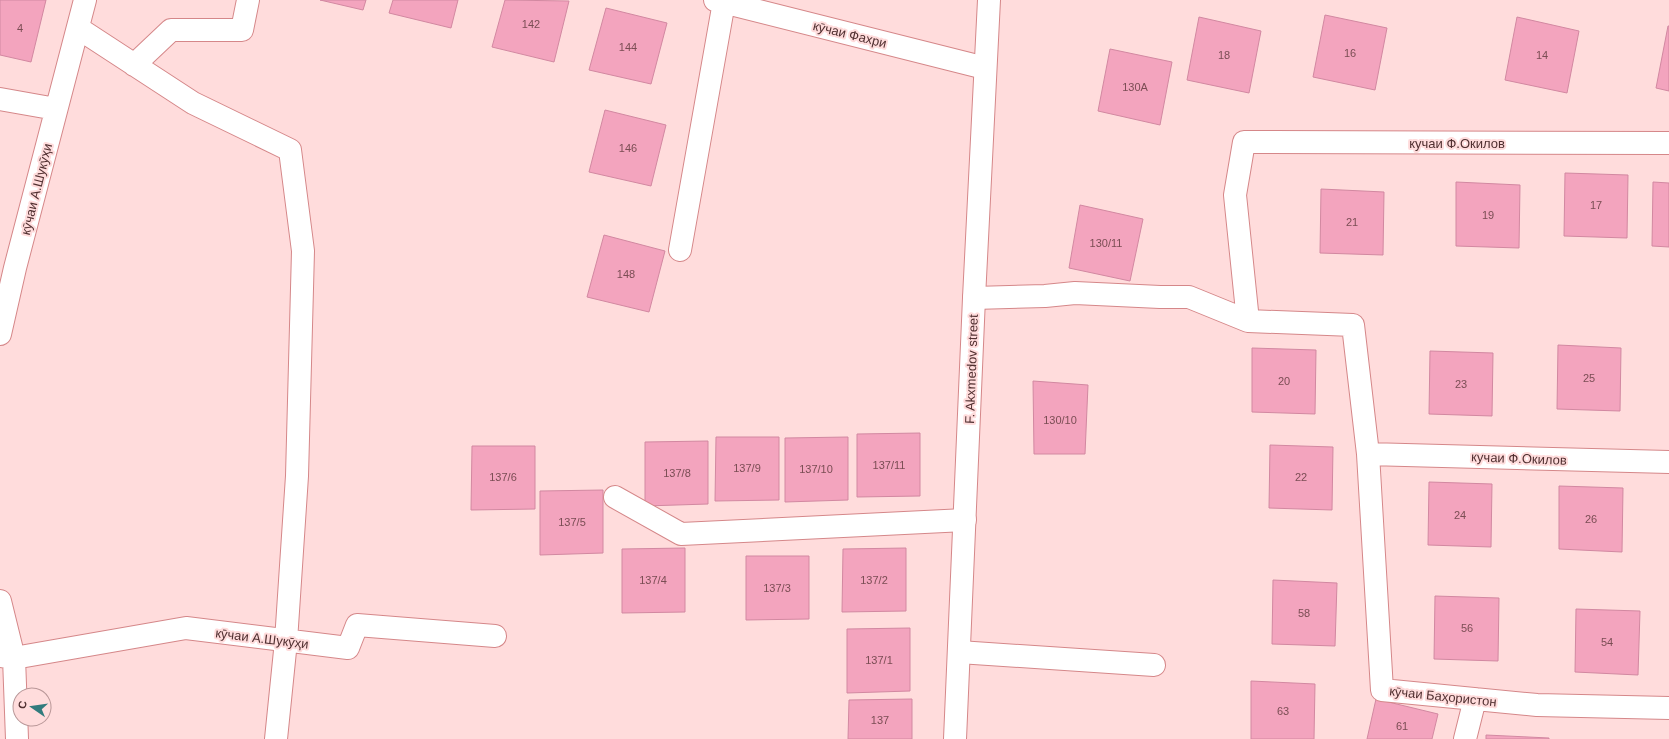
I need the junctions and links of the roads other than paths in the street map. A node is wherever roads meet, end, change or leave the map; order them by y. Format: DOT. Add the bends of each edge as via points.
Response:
graph roads {
  1 [pos="84,0"];
  2 [pos="248,0"];
  3 [pos="989,0"];
  4 [pos="720,1"];
  5 [pos="78,28"];
  6 [pos="134,65"];
  7 [pos="985,68"];
  8 [pos="0,99"];
  9 [pos="56,109"];
  10 [pos="1669,143"];
  11 [pos="680,250"];
  12 [pos="8,270"];
  13 [pos="974,298"];
  14 [pos="1248,321"];
  15 [pos="0,334"];
  16 [pos="1368,454"];
  17 [pos="1669,462"];
  18 [pos="615,497"];
  19 [pos="965,520"];
  20 [pos="0,601"];
  21 [pos="495,636"];
  22 [pos="286,641"];
  23 [pos="959,652"];
  24 [pos="7,657"];
  25 [pos="1154,665"];
  26 [pos="1475,699"];
  27 [pos="1669,708"];
  28 [pos="17,739"];
  29 [pos="276,739"];
  30 [pos="955,739"];
  31 [pos="1465,739"];
  1 -- 5 [label="street, кӯчаи А.Шукӯҳи"];
  2 -- 6 [label="street" via="242,30 171,30"];
  3 -- 7 [label="street, F. Akxmedov street"];
  4 -- 7 [label="street, кӯчаи Фахри"];
  4 -- 11 [label="street"];
  5 -- 6 [label="street"];
  5 -- 9 [label="street, кӯчаи А.Шукӯҳи"];
  6 -- 22 [label="street" via="192,103 290,150 303,252 297,476"];
  7 -- 13 [label="street, F. Akxmedov street"];
  8 -- 9 [label="street"];
  9 -- 12 [label="street, кӯчаи А.Шукӯҳи"];
  10 -- 14 [label="street, кучаи Ф.Окилов" via="1244,142 1235,195"];
  12 -- 15 [label="street, кӯчаи А.Шукӯҳи"];
  13 -- 14 [label="street" via="1074,293 1189,296"];
  13 -- 19 [label="street, F. Akxmedov street"];
  14 -- 16 [label="street" via="1353,325"];
  16 -- 17 [label="street, кучаи Ф.Окилов"];
  16 -- 26 [label="street, кӯчаи Баҳористон" via="1382,690"];
  18 -- 19 [label="street" via="681,534"];
  19 -- 23 [label="street, F. Akxmedov street"];
  20 -- 24 [label="street"];
  21 -- 22 [label="street, кӯчаи А.Шукӯҳи" via="356,625 348,648"];
  22 -- 24 [label="street, кӯчаи А.Шукӯҳи" via="186,628"];
  22 -- 29 [label="street"];
  23 -- 25 [label="street"];
  23 -- 30 [label="street, F. Akxmedov street"];
  24 -- 28 [label="street"];
  26 -- 27 [label="street, кӯчаи Баҳористон" via="1537,706"];
  26 -- 31 [label="street"];
}
